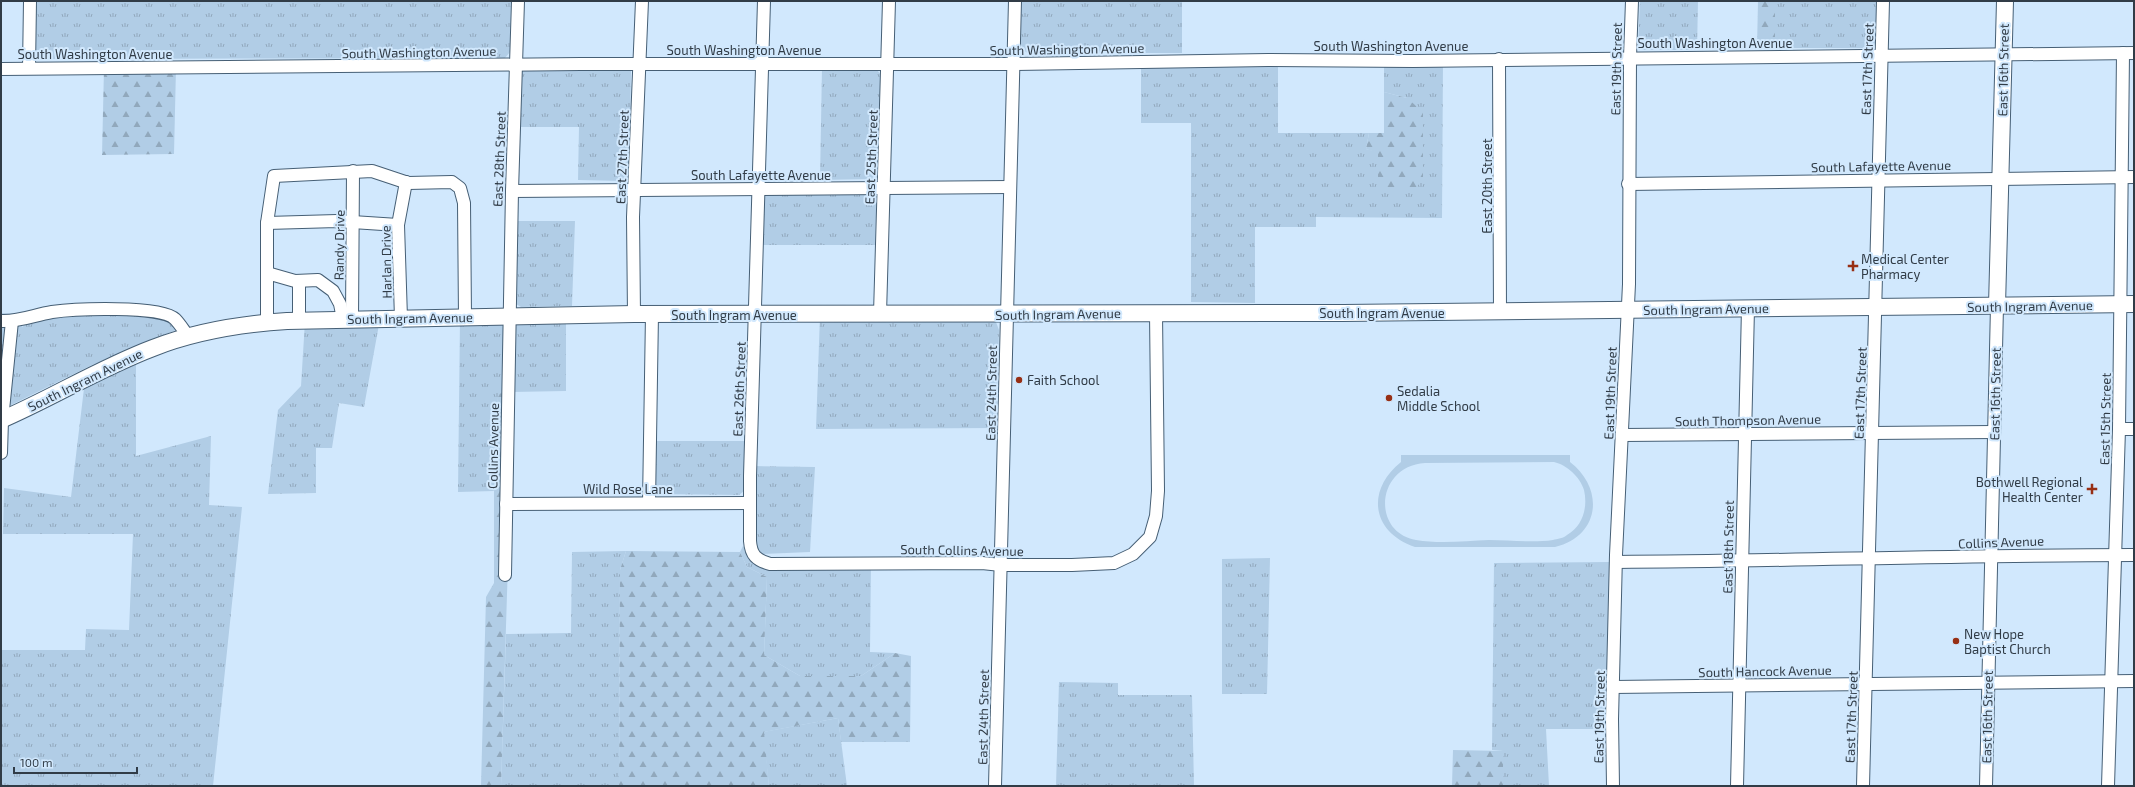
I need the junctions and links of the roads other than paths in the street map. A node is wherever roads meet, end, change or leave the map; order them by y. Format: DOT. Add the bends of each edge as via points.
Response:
graph roads {
  1 [pos="30,1"];
  2 [pos="518,1"];
  3 [pos="642,1"];
  4 [pos="764,1"];
  5 [pos="889,1"];
  6 [pos="1015,1"];
  7 [pos="1632,1"];
  8 [pos="1883,1"];
  9 [pos="2005,1"];
  10 [pos="2129,53"];
  11 [pos="2004,55"];
  12 [pos="1882,56"];
  13 [pos="1630,57"];
  14 [pos="1500,59"];
  15 [pos="516,64"];
  16 [pos="640,64"];
  17 [pos="888,64"];
  18 [pos="1013,64"];
  19 [pos="762,65"];
  20 [pos="1,68"];
  21 [pos="30,68"];
  22 [pos="353,172"];
  23 [pos="2129,177"];
  24 [pos="2001,178"];
  25 [pos="1878,180"];
  26 [pos="406,182"];
  27 [pos="1628,184"];
  28 [pos="1010,187"];
  29 [pos="884,188"];
  30 [pos="758,189"];
  31 [pos="635,190"];
  32 [pos="512,191"];
  33 [pos="353,221"];
  34 [pos="267,223"];
  35 [pos="398,225"];
  36 [pos="267,273"];
  37 [pos="299,281"];
  38 [pos="2128,304"];
  39 [pos="1997,306"];
  40 [pos="1877,307"];
  41 [pos="1748,308"];
  42 [pos="1627,311"];
  43 [pos="1500,312"];
  44 [pos="1156,313"];
  45 [pos="634,314"];
  46 [pos="652,314"];
  47 [pos="880,314"];
  48 [pos="1007,314"];
  49 [pos="755,315"];
  50 [pos="465,317"];
  51 [pos="510,317"];
  52 [pos="401,318"];
  53 [pos="347,319"];
  54 [pos="299,320"];
  55 [pos="6,321"];
  56 [pos="267,322"];
  57 [pos="188,336"];
  58 [pos="1,420"];
  59 [pos="2119,429"];
  60 [pos="2134,429"];
  61 [pos="1873,432"];
  62 [pos="1994,432"];
  63 [pos="1745,434"];
  64 [pos="1623,435"];
  65 [pos="1,453"];
  66 [pos="649,503"];
  67 [pos="750,503"];
  68 [pos="506,504"];
  69 [pos="2134,554"];
  70 [pos="2115,555"];
  71 [pos="1991,556"];
  72 [pos="1870,559"];
  73 [pos="1742,561"];
  74 [pos="1616,562"];
  75 [pos="852,563"];
  76 [pos="1001,565"];
  77 [pos="506,575"];
  78 [pos="2111,681"];
  79 [pos="2134,681"];
  80 [pos="1988,682"];
  81 [pos="1866,684"];
  82 [pos="1739,685"];
  83 [pos="1613,687"];
  84 [pos="995,786"];
  85 [pos="1613,786"];
  86 [pos="1737,786"];
  87 [pos="1863,786"];
  88 [pos="1986,786"];
  89 [pos="2108,786"];
  1 -- 21 [label="street"];
  2 -- 15 [label="street, East 28th Street"];
  3 -- 16 [label="street, East 27th Street"];
  4 -- 19 [label="street, East 26th Street"];
  5 -- 17 [label="street, East 25th Street"];
  6 -- 18 [label="street, East 24th Street"];
  7 -- 13 [label="street, East 19th Street"];
  8 -- 12 [label="street, East 17th Street"];
  9 -- 11 [label="main road, East 16th Street"];
  10 -- 11 [label="street, South Washington Avenue"];
  10 -- 23 [label="street, East 15th Street"];
  11 -- 12 [label="street, South Washington Avenue"];
  11 -- 24 [label="main road, East 16th Street"];
  12 -- 13 [label="street, South Washington Avenue"];
  12 -- 25 [label="street, East 17th Street"];
  13 -- 14 [label="street, South Washington Avenue"];
  13 -- 27 [label="street, East 19th Street"];
  14 -- 18 [label="street, South Washington Avenue"];
  14 -- 43 [label="street, East 20th Street"];
  15 -- 16 [label="street, South Washington Avenue"];
  15 -- 21 [label="street, South Washington Avenue"];
  15 -- 32 [label="street, East 28th Street"];
  16 -- 19 [label="street, South Washington Avenue"];
  16 -- 31 [label="street, East 27th Street"];
  17 -- 18 [label="street, South Washington Avenue"];
  17 -- 19 [label="street, South Washington Avenue"];
  17 -- 29 [label="street, East 25th Street"];
  18 -- 28 [label="street, East 24th Street"];
  19 -- 30 [label="street, East 26th Street"];
  20 -- 21 [label="street, South Washington Avenue"];
  22 -- 26 [label="street" via="372,171"];
  22 -- 33 [label="street, Randy Drive"];
  22 -- 34 [label="street" via="274,176"];
  23 -- 24 [label="street, South Lafayette Avenue"];
  23 -- 38 [label="street, East 15th Street"];
  24 -- 25 [label="street, South Lafayette Avenue"];
  24 -- 39 [label="main road, East 16th Street"];
  25 -- 27 [label="street, South Lafayette Avenue"];
  25 -- 40 [label="street, East 17th Street"];
  26 -- 35 [label="street, Harlan Drive"];
  26 -- 50 [label="street" via="452,182 460,188 464,203"];
  27 -- 42 [label="street, East 19th Street"];
  28 -- 29 [label="street, South Lafayette Avenue"];
  28 -- 48 [label="street, East 24th Street"];
  29 -- 30 [label="street, South Lafayette Avenue"];
  29 -- 47 [label="street, East 25th Street"];
  30 -- 31 [label="street, South Lafayette Avenue"];
  30 -- 49 [label="street, East 26th Street"];
  31 -- 32 [label="street, South Lafayette Avenue"];
  31 -- 45 [label="street, East 27th Street"];
  32 -- 51 [label="street, East 28th Street"];
  33 -- 34 [label="street"];
  33 -- 35 [label="street"];
  33 -- 53 [label="street, Randy Drive"];
  34 -- 36 [label="street"];
  35 -- 52 [label="street, Harlan Drive"];
  36 -- 37 [label="street"];
  36 -- 56 [label="street"];
  37 -- 53 [label="street" via="318,280 333,291"];
  37 -- 54 [label="street"];
  38 -- 39 [label="main road, South Ingram Avenue"];
  38 -- 59 [label="street, East 15th Street"];
  39 -- 40 [label="main road, South Ingram Avenue"];
  39 -- 62 [label="street, East 16th Street"];
  40 -- 41 [label="main road, South Ingram Avenue"];
  40 -- 61 [label="street, East 17th Street"];
  41 -- 42 [label="main road, South Ingram Avenue"];
  41 -- 63 [label="street, East 18th Street"];
  42 -- 43 [label="main road, South Ingram Avenue"];
  42 -- 64 [label="street, East 19th Street"];
  43 -- 44 [label="main road, South Ingram Avenue"];
  44 -- 48 [label="main road, South Ingram Avenue"];
  44 -- 76 [label="street, South Collins Avenue" via="1158,491 1156,516 1150,537 1133,554 1114,563"];
  45 -- 46 [label="main road, South Ingram Avenue"];
  45 -- 51 [label="main road, South Ingram Avenue"];
  46 -- 49 [label="main road, South Ingram Avenue"];
  46 -- 66 [label="street"];
  47 -- 48 [label="main road, South Ingram Avenue"];
  47 -- 49 [label="main road, South Ingram Avenue"];
  48 -- 76 [label="street, East 24th Street"];
  49 -- 67 [label="street, East 26th Street"];
  50 -- 51 [label="main road, South Ingram Avenue"];
  50 -- 52 [label="main road, South Ingram Avenue"];
  51 -- 68 [label="street, Collins Avenue"];
  52 -- 53 [label="main road, South Ingram Avenue"];
  53 -- 54 [label="main road, South Ingram Avenue"];
  54 -- 56 [label="main road, South Ingram Avenue"];
  55 -- 57 [label="street" via="84,309 126,310 161,313 175,318"];
  55 -- 58 [label="street"];
  56 -- 57 [label="main road, South Ingram Avenue"];
  57 -- 58 [label="main road, South Ingram Avenue" via="152,348"];
  58 -- 65 [label="street"];
  59 -- 60 [label="street"];
  59 -- 70 [label="street, East 15th Street"];
  61 -- 62 [label="street, South Thompson Avenue"];
  61 -- 63 [label="street, South Thompson Avenue"];
  61 -- 72 [label="street, East 17th Street"];
  62 -- 71 [label="street, East 16th Street"];
  63 -- 64 [label="street, South Thompson Avenue"];
  63 -- 73 [label="street, East 18th Street"];
  64 -- 74 [label="street, East 19th Street"];
  66 -- 67 [label="street, Wild Rose Lane"];
  66 -- 68 [label="street, Wild Rose Lane"];
  67 -- 75 [label="street, East 26th Street" via="751,551 760,561 770,564"];
  68 -- 77 [label="street, Collins Avenue"];
  69 -- 70 [label="street, Collins Avenue"];
  70 -- 71 [label="street, Collins Avenue"];
  70 -- 78 [label="street, East 15th Street"];
  71 -- 72 [label="street, Collins Avenue"];
  71 -- 80 [label="street, East 16th Street"];
  72 -- 73 [label="street"];
  72 -- 81 [label="street, East 17th Street"];
  73 -- 74 [label="street"];
  73 -- 82 [label="street, East 18th Street"];
  74 -- 83 [label="street, East 19th Street"];
  75 -- 76 [label="street, South Collins Avenue"];
  76 -- 84 [label="street, East 24th Street"];
  78 -- 79 [label="street, South Hancock Avenue"];
  78 -- 80 [label="street, South Hancock Avenue"];
  78 -- 89 [label="street, East 15th Street"];
  80 -- 81 [label="street, South Hancock Avenue"];
  80 -- 88 [label="street, East 16th Street"];
  81 -- 82 [label="street, South Hancock Avenue"];
  81 -- 87 [label="street, East 17th Street"];
  82 -- 83 [label="street, South Hancock Avenue"];
  82 -- 86 [label="street, East 18th Street"];
  83 -- 85 [label="street, East 19th Street"];
}
